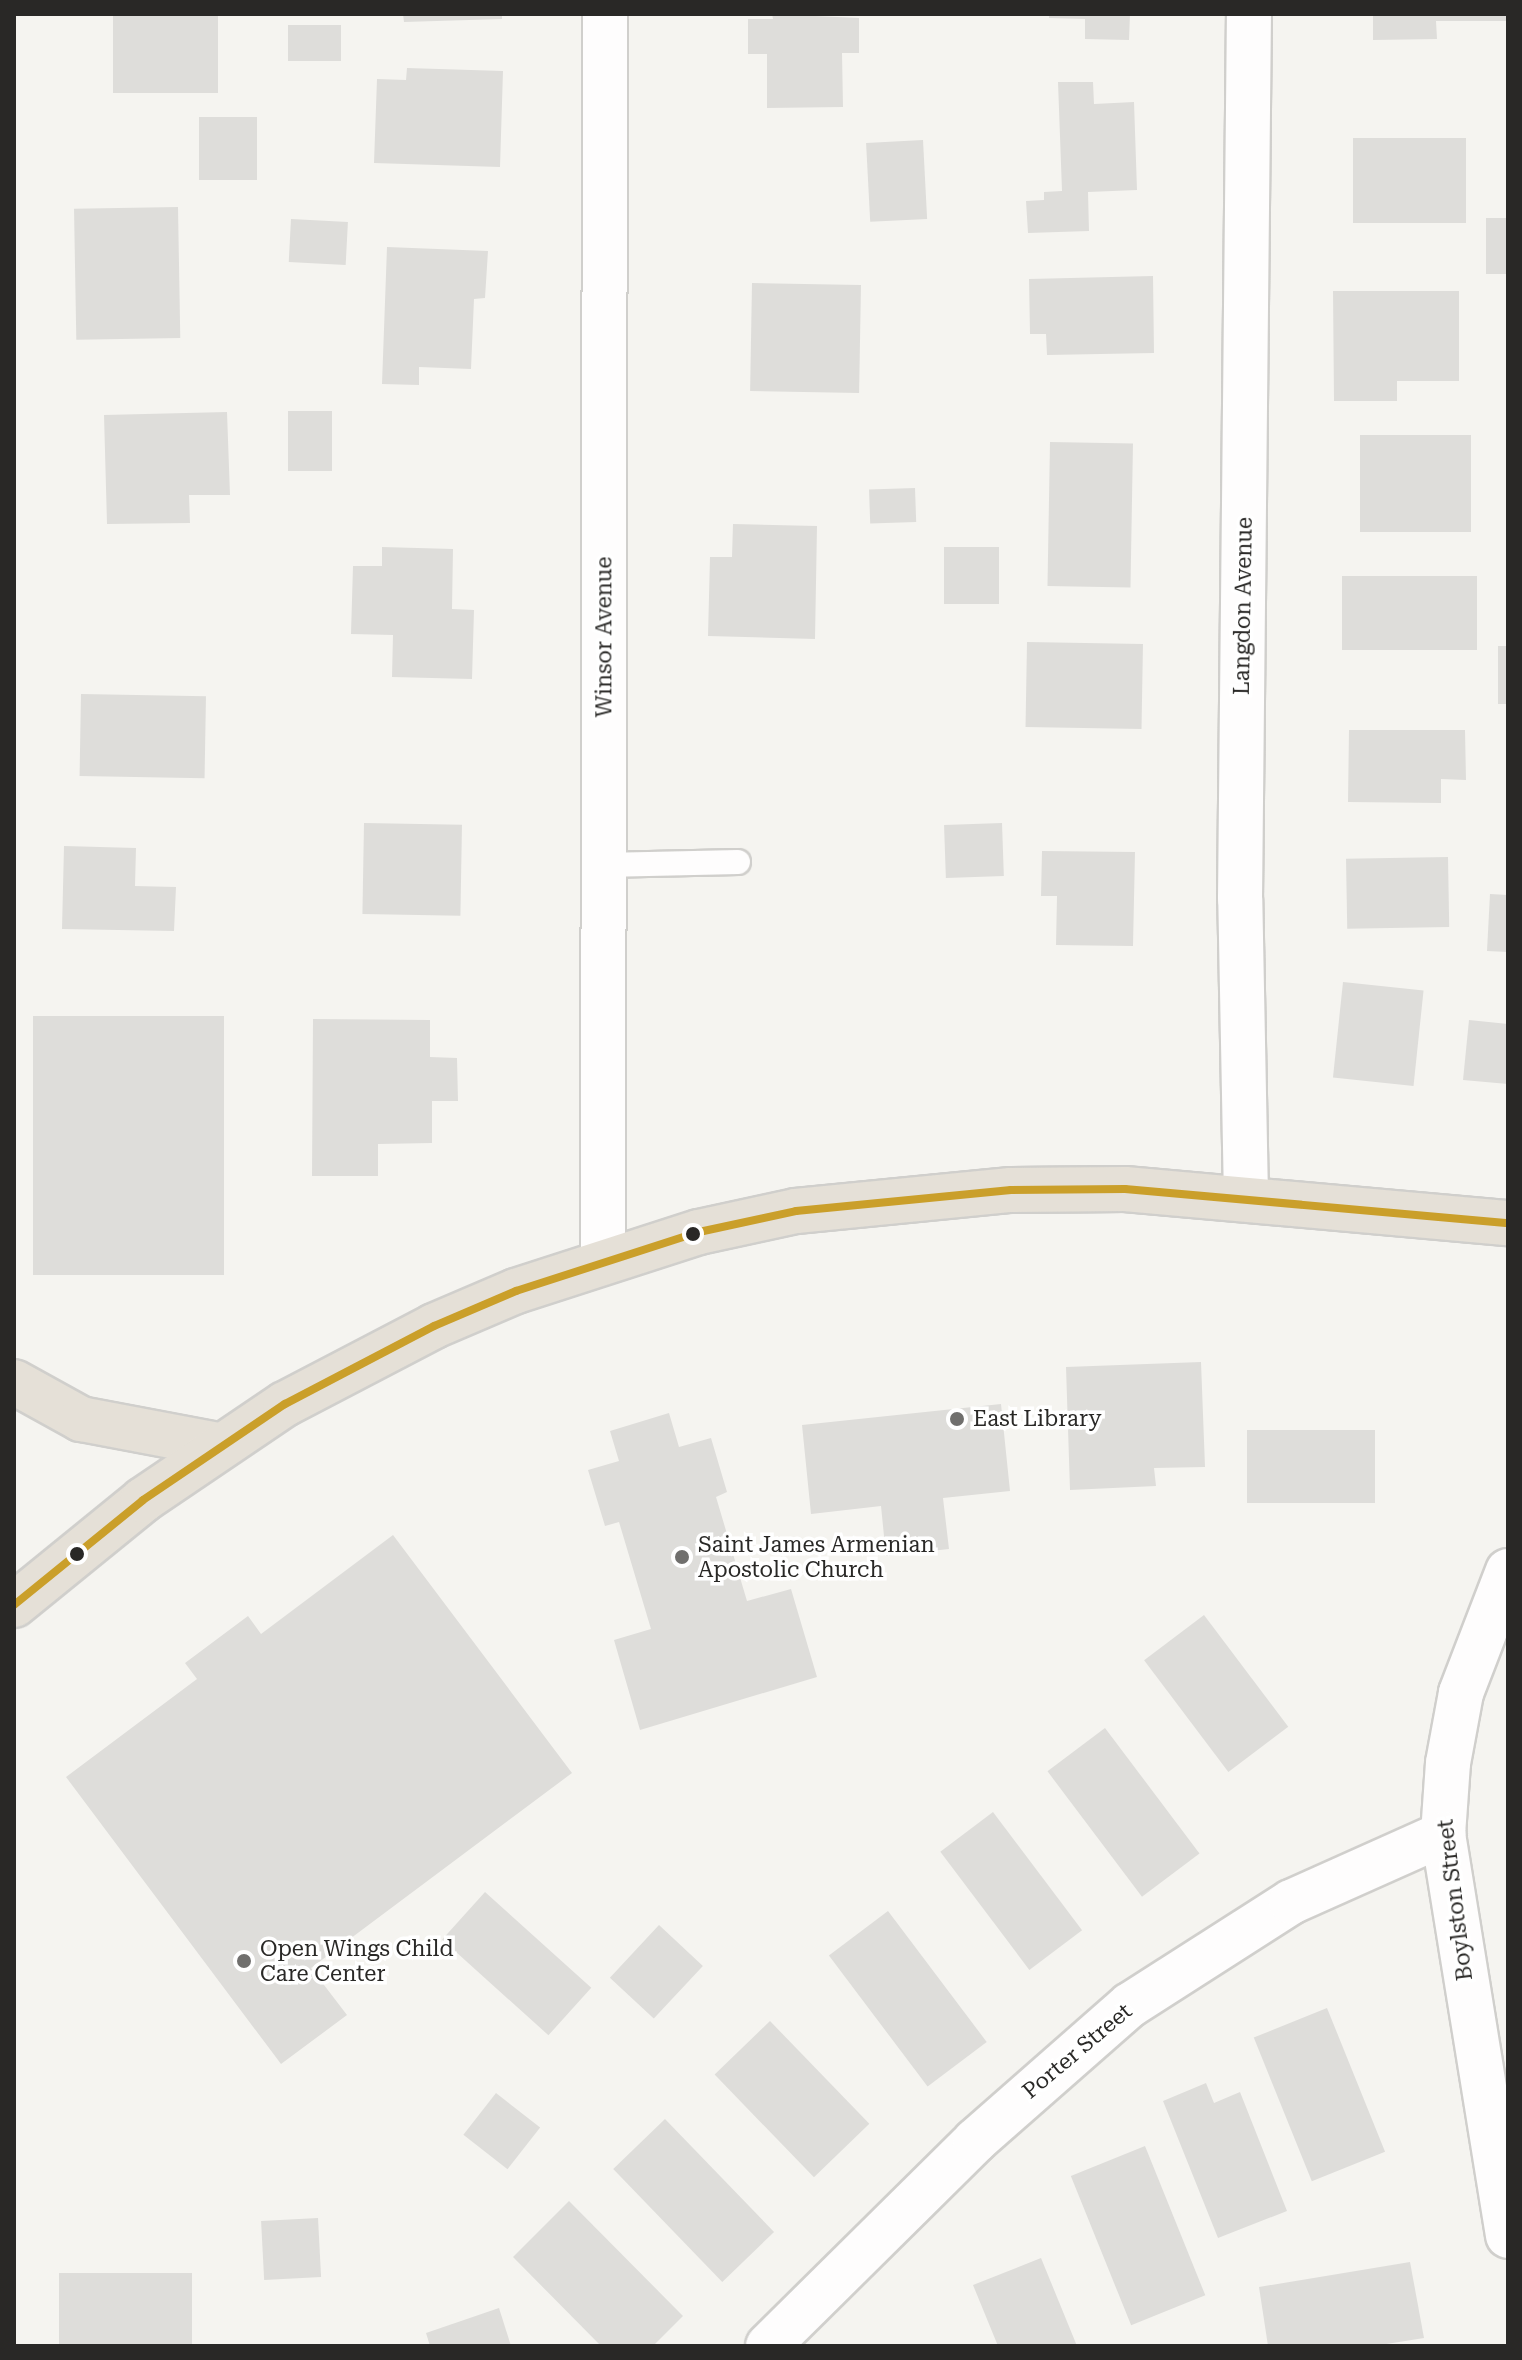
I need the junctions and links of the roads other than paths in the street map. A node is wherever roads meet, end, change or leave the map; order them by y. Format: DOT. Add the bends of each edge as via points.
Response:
graph roads {
  1 [pos="605,14"];
  2 [pos="1249,14"];
  3 [pos="738,862"];
  4 [pos="604,865"];
  5 [pos="1246,1198"];
  6 [pos="1508,1223"];
  7 [pos="603,1260"];
  8 [pos="14,1382"];
  9 [pos="219,1445"];
  10 [pos="1508,1571"];
  11 [pos="14,1605"];
  12 [pos="1443,1834"];
  13 [pos="1508,2236"];
  14 [pos="768,2346"];
  1 -- 4 [label="street, Winsor Avenue"];
  2 -- 5 [label="street, Langdon Avenue" via="1240,899"];
  3 -- 4 [label="lane"];
  4 -- 7 [label="street, Winsor Avenue"];
  5 -- 6 [label="main road"];
  5 -- 7 [label="main road" via="1111,1189 901,1198 796,1211"];
  7 -- 9 [label="main road" via="434,1326"];
  8 -- 9 [label="main road" via="92,1422"];
  9 -- 11 [label="main road"];
  10 -- 12 [label="street, Boylston Street" via="1461,1693 1448,1763"];
  12 -- 13 [label="street, Boylston Street"];
  12 -- 14 [label="street, Porter Street" via="1291,1902 1130,2005 975,2141"];
}
